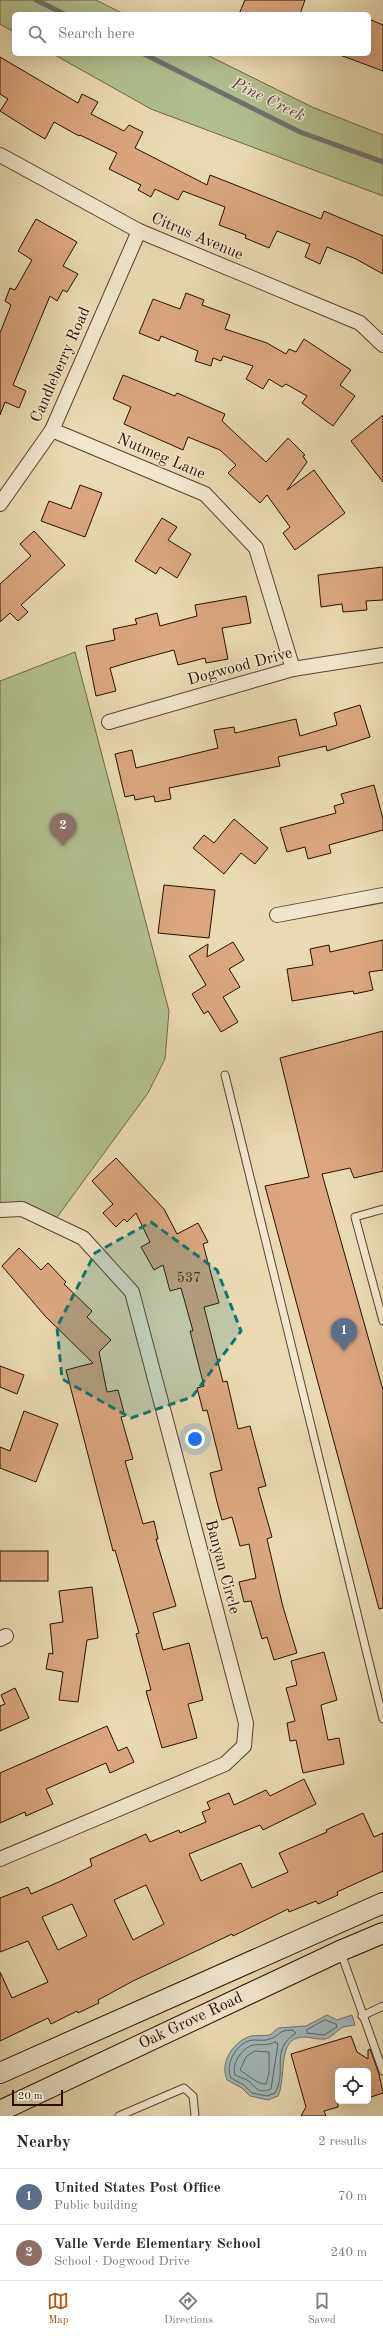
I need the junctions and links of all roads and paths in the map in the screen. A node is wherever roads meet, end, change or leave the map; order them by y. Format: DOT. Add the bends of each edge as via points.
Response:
graph roads {
  1 [pos="0,155"];
  2 [pos="138,231"];
  3 [pos="383,344"];
  4 [pos="52,430"];
  5 [pos="0,504"];
  6 [pos="383,655"];
  7 [pos="293,669"];
  8 [pos="109,722"];
  9 [pos="383,895"];
  10 [pos="277,915"];
  11 [pos="225,1075"];
  12 [pos="383,1208"];
  13 [pos="0,1210"];
  14 [pos="383,1321"];
  15 [pos="383,1719"];
  16 [pos="0,1859"];
  17 [pos="383,1903"];
  18 [pos="383,1933"];
  19 [pos="340,1951"];
  20 [pos="383,2006"];
  21 [pos="362,2016"];
  22 [pos="383,2071"];
  23 [pos="0,2073"];
  24 [pos="0,2111"];
  25 [pos="119,2116"];
  26 [pos="195,2116"];
  1 -- 2 [label="street, Citrus Avenue"];
  2 -- 3 [label="street, Citrus Avenue" via="360,324"];
  2 -- 4 [label="street, Candleberry Road"];
  4 -- 5 [label="street, Candleberry Road"];
  4 -- 7 [label="street, Nutmeg Lane" via="204,494 256,548"];
  6 -- 7 [label="street, Dogwood Drive"];
  7 -- 8 [label="street, Dogwood Drive"];
  9 -- 10 [label="street"];
  11 -- 15 [label="lane"];
  12 -- 14 [label="lane" via="355,1217"];
  13 -- 16 [label="street, Banyan Circle" via="22,1209 83,1238 132,1292 246,1723 244,1746 225,1764"];
  17 -- 23 [label="main road, Oak Grove Road"];
  18 -- 19 [label="main road, Oak Grove Road"];
  19 -- 21 [label="lane"];
  19 -- 24 [label="main road, Oak Grove Road"];
  20 -- 21 [label="lane"];
  21 -- 22 [label="lane"];
  25 -- 26 [label="lane" via="184,2088 193,2096"];
}
